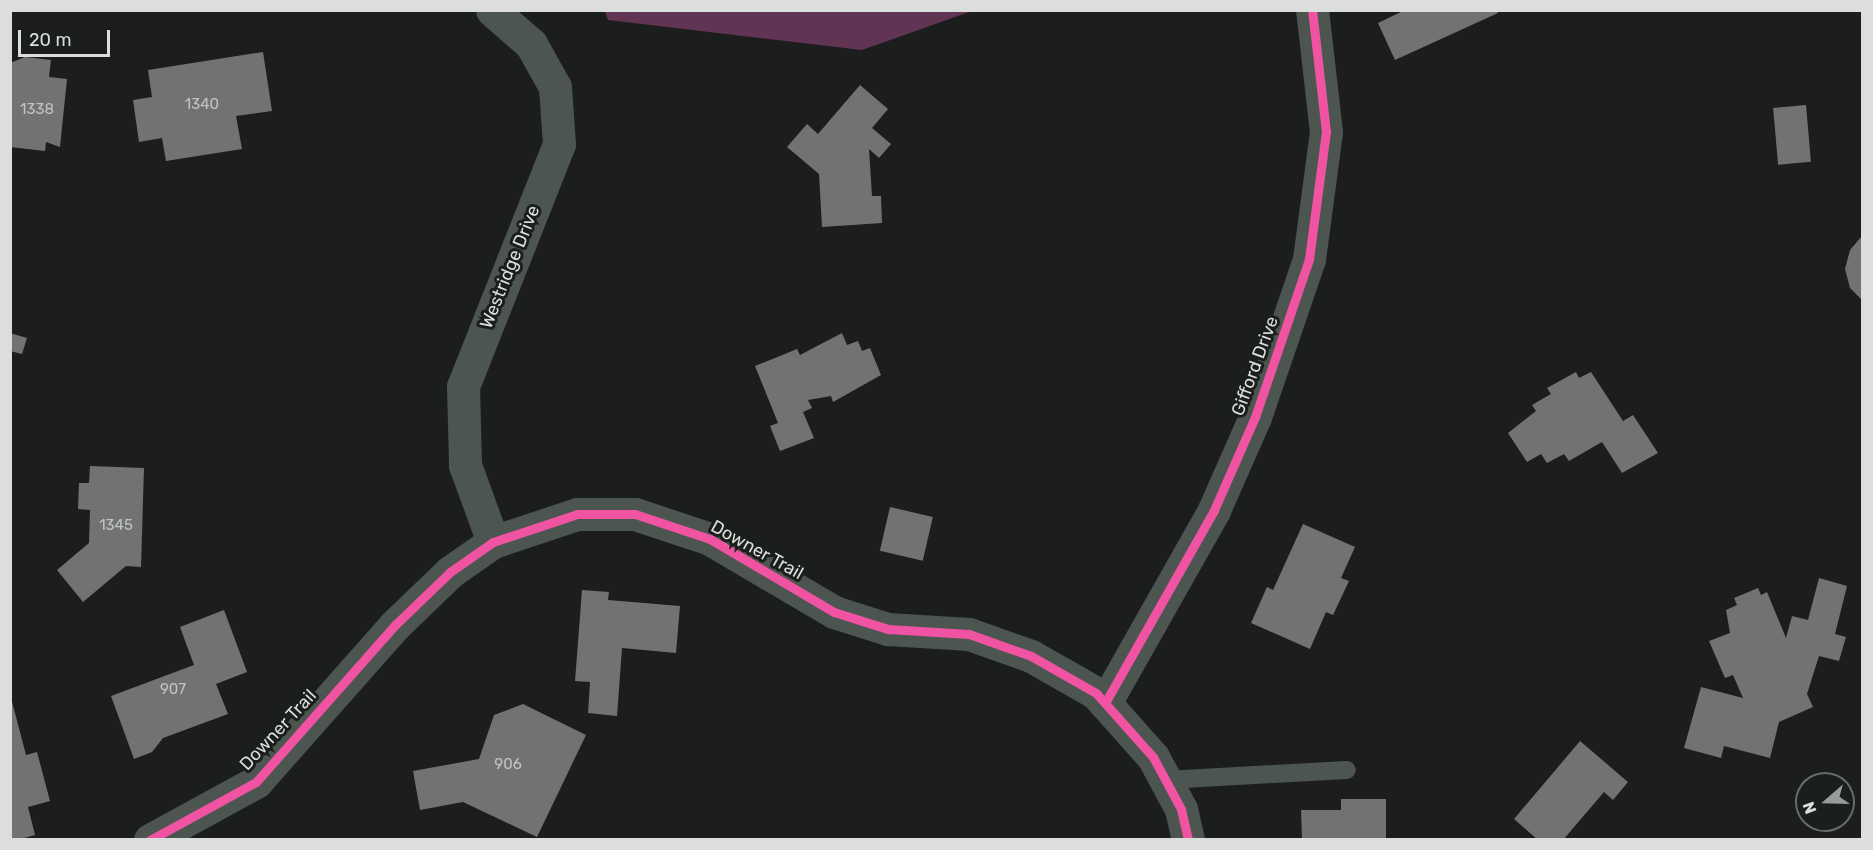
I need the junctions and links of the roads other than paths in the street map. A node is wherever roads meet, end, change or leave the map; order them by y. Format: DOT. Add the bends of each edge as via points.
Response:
graph roads {
  1 [pos="492,10"];
  2 [pos="1312,10"];
  3 [pos="493,542"];
  4 [pos="1105,703"];
  5 [pos="1347,770"];
  6 [pos="1166,780"];
  7 [pos="150,840"];
  8 [pos="1188,840"];
  1 -- 3 [label="street, Westridge Drive" via="531,44 555,87 559,144 463,386 465,465"];
  2 -- 4 [label="street, Gifford Drive" via="1326,132 1309,259 1255,417 1214,510"];
  3 -- 4 [label="street, Downer Trail" via="577,514 635,514 710,539 834,612 888,629 969,634 1031,656"];
  3 -- 7 [label="street, Downer Trail" via="450,572 395,625 256,782"];
  4 -- 6 [label="street, Downer Trail" via="1153,757"];
  5 -- 6 [label="lane"];
  6 -- 8 [label="street, Downer Trail"];
}
